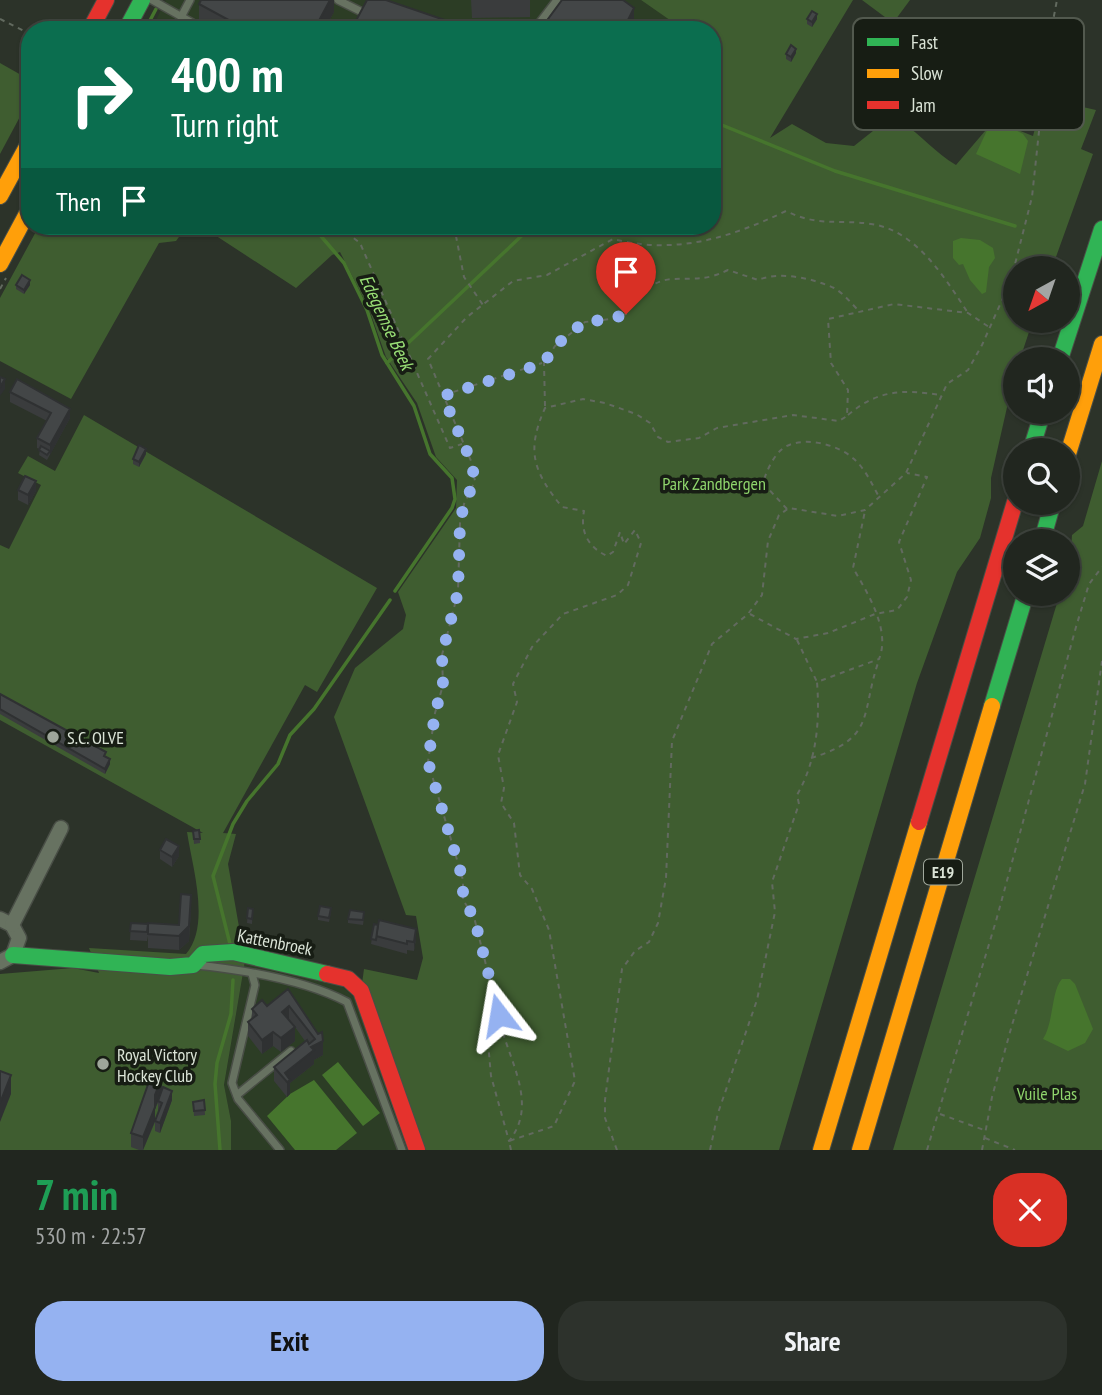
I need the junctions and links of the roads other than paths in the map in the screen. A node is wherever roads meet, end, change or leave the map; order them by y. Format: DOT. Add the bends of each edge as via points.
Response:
graph roads {
  1 [pos="106,0"];
  2 [pos="142,0"];
  3 [pos="152,0"];
  4 [pos="190,0"];
  5 [pos="338,0"];
  6 [pos="556,0"];
  7 [pos="366,14"];
  8 [pos="616,15"];
  9 [pos="181,17"];
  10 [pos="378,18"];
  11 [pos="95,21"];
  12 [pos="131,21"];
  13 [pos="188,21"];
  14 [pos="362,21"];
  15 [pos="541,21"];
  16 [pos="625,21"];
  17 [pos="21,158"];
  18 [pos="0,196"];
  19 [pos="21,225"];
  20 [pos="1102,229"];
  21 [pos="0,264"];
  22 [pos="1102,344"];
  23 [pos="1063,347"];
  24 [pos="1073,438"];
  25 [pos="1011,515"];
  26 [pos="1022,606"];
  27 [pos="61,828"];
  28 [pos="6,922"];
  29 [pos="7,959"];
  30 [pos="192,965"];
  31 [pos="252,974"];
  32 [pos="291,1051"];
  33 [pos="237,1095"];
  34 [pos="280,1150"];
  35 [pos="402,1150"];
  36 [pos="417,1150"];
  37 [pos="821,1150"];
  38 [pos="860,1150"];
  1 -- 11 [label="main road"];
  2 -- 12 [label="main road"];
  3 -- 9 [label="lane"];
  4 -- 9 [label="lane"];
  5 -- 7 [label="lane"];
  6 -- 15 [label="lane"];
  7 -- 10 [label="lane"];
  7 -- 14 [label="lane"];
  8 -- 16 [label="lane"];
  9 -- 13 [label="lane"];
  17 -- 18 [label="main road"];
  19 -- 21 [label="main road"];
  20 -- 23 [label="main road"];
  22 -- 24 [label="main road"];
  25 -- 37 [label="main road, E19"];
  26 -- 38 [label="main road, E19"];
  27 -- 28 [label="street"];
  28 -- 29 [label="street, Kattenbroek" via="19,938"];
  29 -- 30 [label="main road, Kattenbroek"];
  30 -- 31 [label="lane"];
  30 -- 36 [label="main road, Kattenbroek" via="202,954 233,952 348,979 361,991"];
  31 -- 33 [label="lane" via="255,985 232,1083"];
  31 -- 35 [label="lane" via="328,992 347,1002"];
  32 -- 33 [label="lane"];
  33 -- 34 [label="lane"];
}
